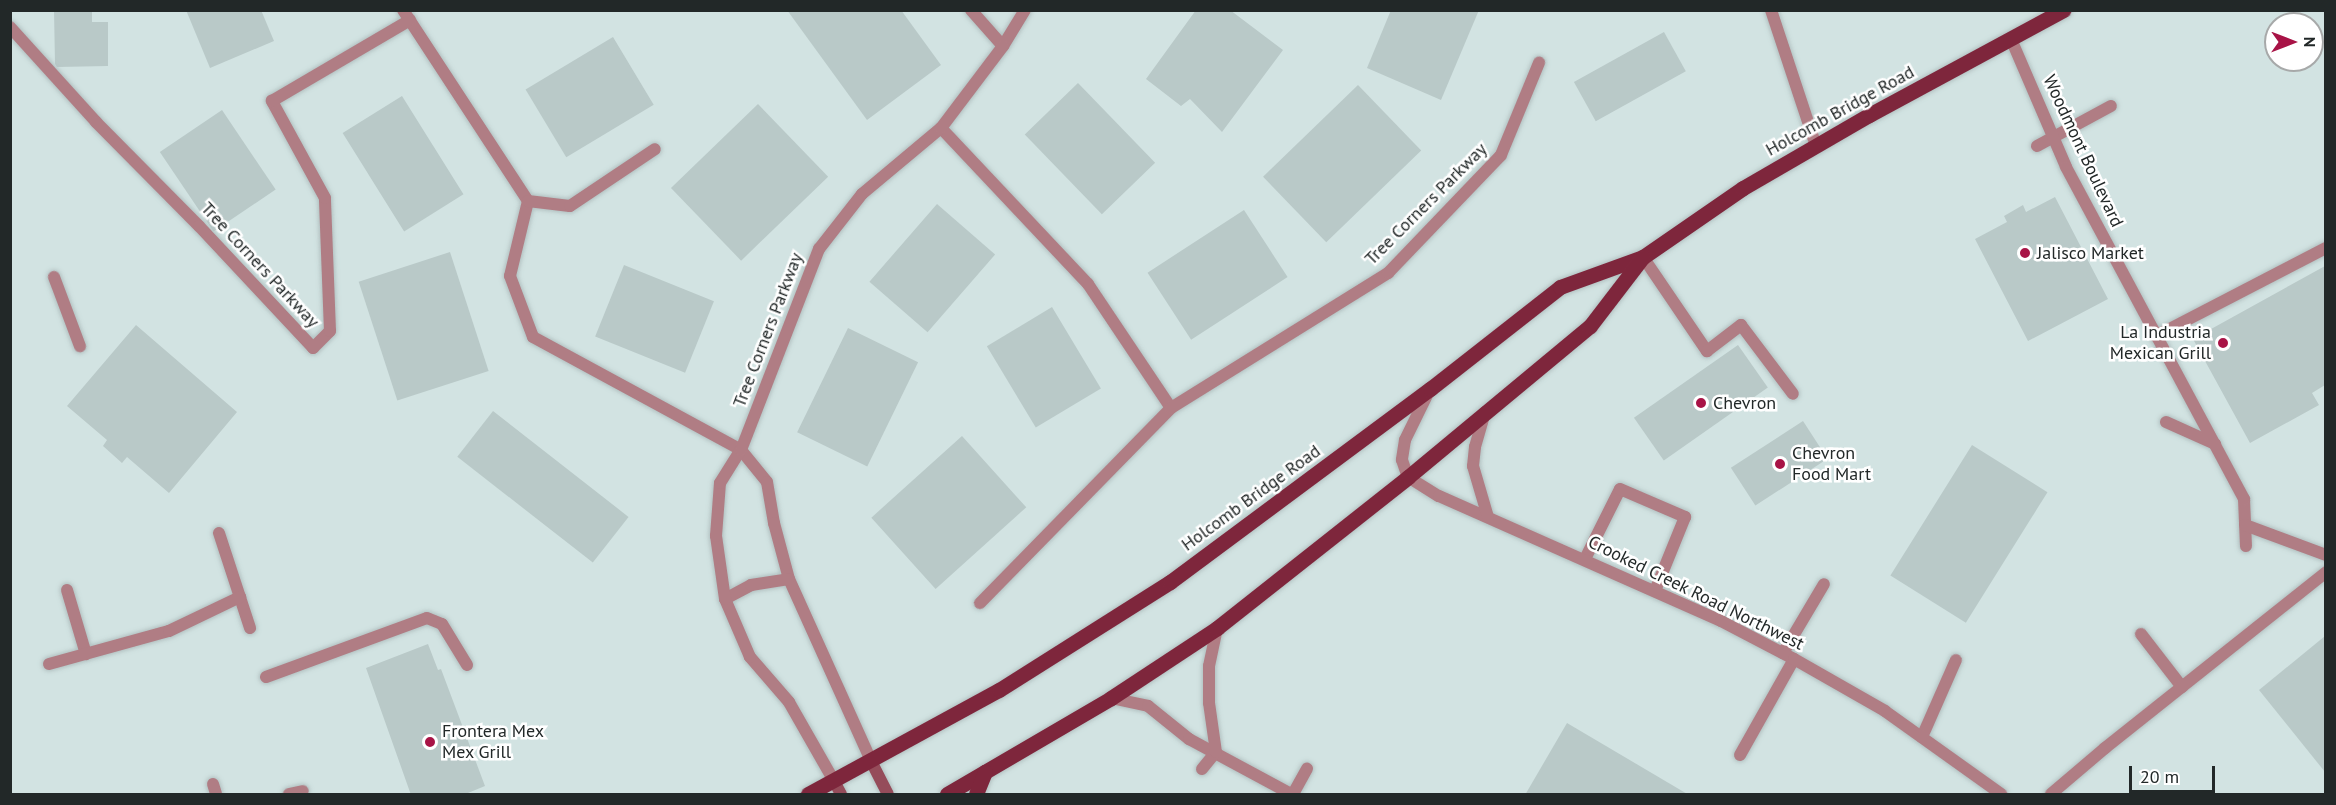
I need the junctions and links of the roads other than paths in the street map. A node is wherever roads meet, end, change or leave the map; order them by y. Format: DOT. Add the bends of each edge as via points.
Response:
graph roads {
  1 [pos="971,10"];
  2 [pos="1025,10"];
  3 [pos="1771,10"];
  4 [pos="2063,10"];
  5 [pos="406,15"];
  6 [pos="10,27"];
  7 [pos="2011,39"];
  8 [pos="1003,46"];
  9 [pos="1539,63"];
  10 [pos="2111,106"];
  11 [pos="941,128"];
  12 [pos="2054,137"];
  13 [pos="1816,146"];
  14 [pos="2037,146"];
  15 [pos="655,149"];
  16 [pos="528,201"];
  17 [pos="2325,248"];
  18 [pos="1644,257"];
  19 [pos="54,276"];
  20 [pos="2156,336"];
  21 [pos="80,346"];
  22 [pos="1430,389"];
  23 [pos="1793,394"];
  24 [pos="1171,408"];
  25 [pos="1485,412"];
  26 [pos="2166,422"];
  27 [pos="2215,444"];
  28 [pos="741,450"];
  29 [pos="1408,477"];
  30 [pos="1488,517"];
  31 [pos="2245,525"];
  32 [pos="219,533"];
  33 [pos="2246,546"];
  34 [pos="2325,555"];
  35 [pos="1585,559"];
  36 [pos="2325,572"];
  37 [pos="789,579"];
  38 [pos="1824,584"];
  39 [pos="67,590"];
  40 [pos="1655,591"];
  41 [pos="240,597"];
  42 [pos="725,598"];
  43 [pos="980,603"];
  44 [pos="250,628"];
  45 [pos="1217,628"];
  46 [pos="2140,634"];
  47 [pos="1783,653"];
  48 [pos="86,654"];
  49 [pos="1794,659"];
  50 [pos="1956,660"];
  51 [pos="49,664"];
  52 [pos="467,665"];
  53 [pos="266,677"];
  54 [pos="2182,687"];
  55 [pos="1111,698"];
  56 [pos="1922,737"];
  57 [pos="1216,752"];
  58 [pos="1740,755"];
  59 [pos="871,761"];
  60 [pos="1203,769"];
  61 [pos="1307,770"];
  62 [pos="985,772"];
  63 [pos="834,780"];
  64 [pos="303,791"];
  65 [pos="289,795"];
  66 [pos="808,795"];
  67 [pos="841,795"];
  68 [pos="888,795"];
  69 [pos="947,795"];
  70 [pos="976,795"];
  71 [pos="1292,795"];
  72 [pos="2001,795"];
  73 [pos="2051,795"];
  1 -- 8 [label="street"];
  2 -- 8 [label="street, Tree Corners Parkway"];
  3 -- 13 [label="street"];
  4 -- 7 [label="main road, Holcomb Bridge Road"];
  5 -- 6 [label="street, Tree Corners Parkway" via="272,101 325,198 330,331 313,348"];
  5 -- 16 [label="street, Tree Corners Parkway"];
  7 -- 12 [label="street, Woodmont Boulevard"];
  7 -- 13 [label="main road, Holcomb Bridge Road"];
  8 -- 11 [label="street, Tree Corners Parkway"];
  9 -- 24 [label="street, Tree Corners Parkway" via="1501,155 1388,273"];
  10 -- 12 [label="street"];
  11 -- 24 [label="street" via="1088,284"];
  11 -- 28 [label="street, Tree Corners Parkway" via="862,194 819,249"];
  12 -- 14 [label="street"];
  12 -- 20 [label="street, Woodmont Boulevard"];
  13 -- 18 [label="main road, Holcomb Bridge Road" via="1743,188"];
  15 -- 16 [label="street" via="570,206"];
  16 -- 28 [label="street" via="510,276 533,337"];
  17 -- 20 [label="street"];
  18 -- 22 [label="main road, Holcomb Bridge Road" via="1560,287"];
  18 -- 23 [label="street" via="1707,351 1741,325"];
  18 -- 25 [label="main road, Holcomb Bridge Road" via="1590,326"];
  19 -- 21 [label="street"];
  20 -- 27 [label="street, Woodmont Boulevard"];
  22 -- 29 [label="street" via="1405,440 1402,460"];
  22 -- 59 [label="main road, Holcomb Bridge Road" via="1170,582 999,690"];
  24 -- 43 [label="street, Tree Corners Parkway"];
  25 -- 29 [label="main road, Holcomb Bridge Road"];
  25 -- 30 [label="street" via="1473,466"];
  26 -- 27 [label="street"];
  27 -- 31 [label="street, Woodmont Boulevard" via="2244,499"];
  28 -- 37 [label="street" via="767,482"];
  28 -- 42 [label="street, Tree Corners Parkway" via="720,483 716,536"];
  29 -- 30 [label="street, Crooked Creek Road Northwest" via="1439,496"];
  29 -- 45 [label="main road, Holcomb Bridge Road"];
  30 -- 35 [label="street, Crooked Creek Road Northwest"];
  31 -- 33 [label="street"];
  31 -- 34 [label="street"];
  32 -- 41 [label="street"];
  35 -- 40 [label="street, Crooked Creek Road Northwest"];
  35 -- 40 [label="street" via="1620,489 1685,518"];
  36 -- 54 [label="street"];
  37 -- 42 [label="street" via="751,585"];
  37 -- 59 [label="street"];
  38 -- 47 [label="street"];
  39 -- 48 [label="street"];
  40 -- 47 [label="street, Crooked Creek Road Northwest"];
  41 -- 44 [label="street"];
  41 -- 48 [label="street" via="169,631"];
  42 -- 63 [label="street, Tree Corners Parkway" via="750,657 789,702"];
  45 -- 55 [label="main road, Holcomb Bridge Road"];
  45 -- 57 [label="street" via="1209,666 1209,703"];
  46 -- 54 [label="street"];
  47 -- 49 [label="street, Crooked Creek Road Northwest"];
  48 -- 51 [label="street"];
  49 -- 56 [label="street, Crooked Creek Road Northwest"];
  49 -- 58 [label="street"];
  50 -- 56 [label="street"];
  52 -- 53 [label="street" via="441,624 427,618"];
  54 -- 73 [label="street"];
  55 -- 57 [label="street" via="1148,706 1189,739"];
  55 -- 62 [label="main road, Holcomb Bridge Road"];
  56 -- 72 [label="street, Crooked Creek Road Northwest"];
  57 -- 60 [label="street"];
  57 -- 71 [label="street"];
  59 -- 63 [label="main road, Holcomb Bridge Road"];
  59 -- 68 [label="main road"];
  61 -- 71 [label="street"];
  62 -- 69 [label="main road, Holcomb Bridge Road"];
  62 -- 70 [label="main road"];
  63 -- 66 [label="main road, Holcomb Bridge Road"];
  63 -- 67 [label="main road"];
  64 -- 65 [label="street"];
}
